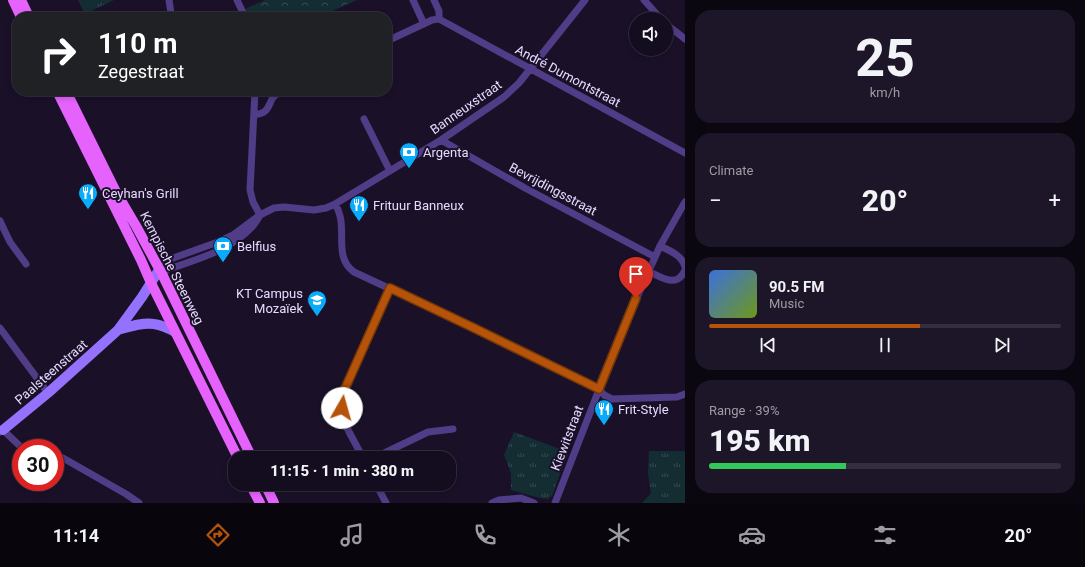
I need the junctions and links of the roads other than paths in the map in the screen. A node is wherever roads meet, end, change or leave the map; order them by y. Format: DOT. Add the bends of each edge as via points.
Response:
graph roads {
  1 [pos="13,0"];
  2 [pos="21,0"];
  3 [pos="168,0"];
  4 [pos="237,0"];
  5 [pos="413,0"];
  6 [pos="434,0"];
  7 [pos="585,0"];
  8 [pos="644,0"];
  9 [pos="19,12"];
  10 [pos="27,12"];
  11 [pos="171,12"];
  12 [pos="243,12"];
  13 [pos="655,12"];
  14 [pos="439,20"];
  15 [pos="424,24"];
  16 [pos="673,30"];
  17 [pos="392,39"];
  18 [pos="685,39"];
  19 [pos="529,69"];
  20 [pos="59,96"];
  21 [pos="68,96"];
  22 [pos="255,96"];
  23 [pos="273,96"];
  24 [pos="254,115"];
  25 [pos="364,118"];
  26 [pos="441,140"];
  27 [pos="685,153"];
  28 [pos="390,171"];
  29 [pos="685,202"];
  30 [pos="335,204"];
  31 [pos="260,215"];
  32 [pos="0,220"];
  33 [pos="660,246"];
  34 [pos="655,257"];
  35 [pos="26,264"];
  36 [pos="685,268"];
  37 [pos="648,271"];
  38 [pos="160,272"];
  39 [pos="151,283"];
  40 [pos="390,288"];
  41 [pos="0,328"];
  42 [pos="118,330"];
  43 [pos="175,332"];
  44 [pos="599,389"];
  45 [pos="48,393"];
  46 [pos="685,394"];
  47 [pos="453,428"];
  48 [pos="1,431"];
  49 [pos="12,440"];
  50 [pos="234,451"];
  51 [pos="249,451"];
  52 [pos="359,451"];
  53 [pos="389,451"];
  54 [pos="64,459"];
  55 [pos="254,491"];
  56 [pos="268,491"];
  57 [pos="380,491"];
  58 [pos="139,503"];
  59 [pos="260,503"];
  60 [pos="274,503"];
  61 [pos="386,503"];
  62 [pos="492,503"];
  63 [pos="534,503"];
  64 [pos="555,503"];
  1 -- 9 [label="main road"];
  2 -- 10 [label="main road"];
  3 -- 11 [label="street"];
  4 -- 12 [label="street"];
  5 -- 15 [label="street"];
  6 -- 14 [label="street" via="439,11"];
  7 -- 19 [label="street, Banneuxstraat"];
  8 -- 13 [label="street"];
  14 -- 15 [label="street"];
  14 -- 19 [label="street, André Dumontstraat"];
  15 -- 17 [label="street"];
  16 -- 18 [label="street"];
  19 -- 26 [label="street, Banneuxstraat" via="504,97"];
  19 -- 27 [label="street, André Dumontstraat"];
  20 -- 39 [label="main road, Kempische Steenweg"];
  21 -- 38 [label="main road, Kempische Steenweg" via="116,192"];
  22 -- 24 [label="street"];
  23 -- 24 [label="street" via="266,111"];
  24 -- 31 [label="street" via="250,190"];
  25 -- 28 [label="street"];
  26 -- 28 [label="street, Banneuxstraat"];
  26 -- 34 [label="street, Bevrijdingsstraat"];
  28 -- 30 [label="street, Banneuxstraat"];
  29 -- 33 [label="street, Kiewitstraat"];
  30 -- 31 [label="street, Banneuxstraat" via="314,210 274,208"];
  30 -- 40 [label="street" via="340,216 342,254 349,269"];
  31 -- 38 [label="street, Banneuxstraat" via="253,226 219,251"];
  32 -- 35 [label="street" via="10,242"];
  33 -- 34 [label="street, Kiewitstraat"];
  33 -- 36 [label="street" via="680,257"];
  34 -- 37 [label="street, Kiewitstraat"];
  36 -- 37 [label="street" via="683,276 671,281"];
  37 -- 44 [label="street, Kiewitstraat"];
  38 -- 39 [label="street, Paalsteenstraat"];
  38 -- 51 [label="main road, Kempische Steenweg"];
  39 -- 42 [label="street, Paalsteenstraat"];
  39 -- 43 [label="main road, Kempische Steenweg"];
  40 -- 44 [label="street"];
  40 -- 52 [label="street" via="343,393 342,408 347,428"];
  41 -- 45 [label="street"];
  42 -- 43 [label="street, Paalsteenstraat" via="153,324"];
  42 -- 45 [label="street, Paalsteenstraat"];
  43 -- 50 [label="main road, Kempische Steenweg"];
  44 -- 46 [label="street" via="612,399"];
  44 -- 64 [label="street, Kiewitstraat"];
  45 -- 48 [label="street, Paalsteenstraat"];
  47 -- 53 [label="street" via="428,432"];
  48 -- 49 [label="street"];
  54 -- 58 [label="street"];
  55 -- 59 [label="main road"];
  56 -- 60 [label="main road"];
  57 -- 61 [label="street"];
  62 -- 63 [label="street" via="520,498"];
}
